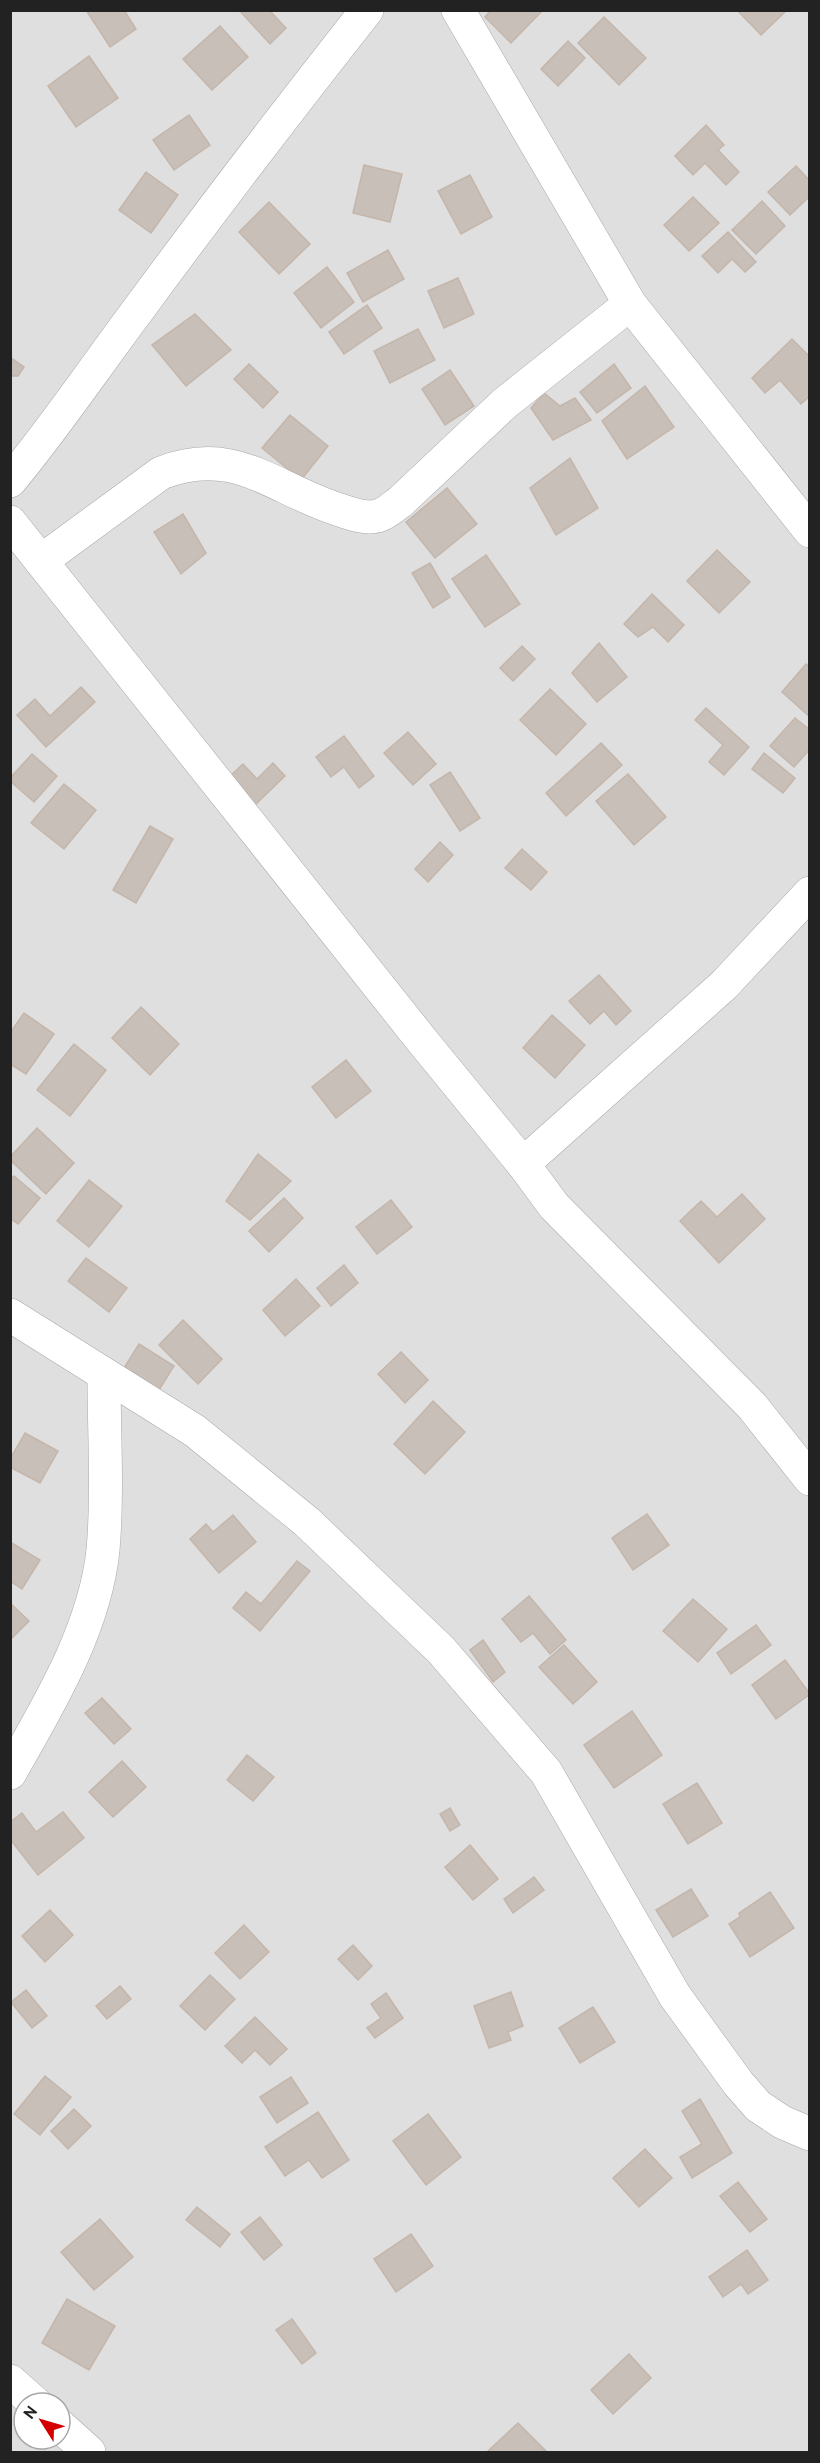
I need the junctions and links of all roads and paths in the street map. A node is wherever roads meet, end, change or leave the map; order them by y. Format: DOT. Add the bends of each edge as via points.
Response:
graph roads {
  1 [pos="367,10"];
  2 [pos="458,10"];
  3 [pos="630,304"];
  4 [pos="10,481"];
  5 [pos="10,522"];
  6 [pos="810,531"];
  7 [pos="41,561"];
  8 [pos="810,893"];
  9 [pos="523,1164"];
  10 [pos="10,1315"];
  11 [pos="104,1376"];
  12 [pos="810,1479"];
  13 [pos="10,1773"];
  14 [pos="810,2134"];
  15 [pos="72,2437"];
  16 [pos="88,2452"];
  1 -- 4 [label="street"];
  2 -- 3 [label="street"];
  3 -- 6 [label="street"];
  3 -- 7 [label="street" via="505,403 400,502 380,516 356,516 318,503 246,468 204,462 161,473"];
  5 -- 7 [label="street"];
  7 -- 9 [label="street"];
  8 -- 9 [label="street" via="724,985"];
  9 -- 12 [label="street" via="554,1206 593,1248 752,1406"];
  10 -- 11 [label="street"];
  11 -- 13 [label="street" via="105,1509 103,1551 95,1591 67,1671"];
  11 -- 14 [label="street" via="195,1431 307,1522 441,1650 546,1772 675,1996 738,2083 758,2106"];
  15 -- 16 [label="street"];
}
